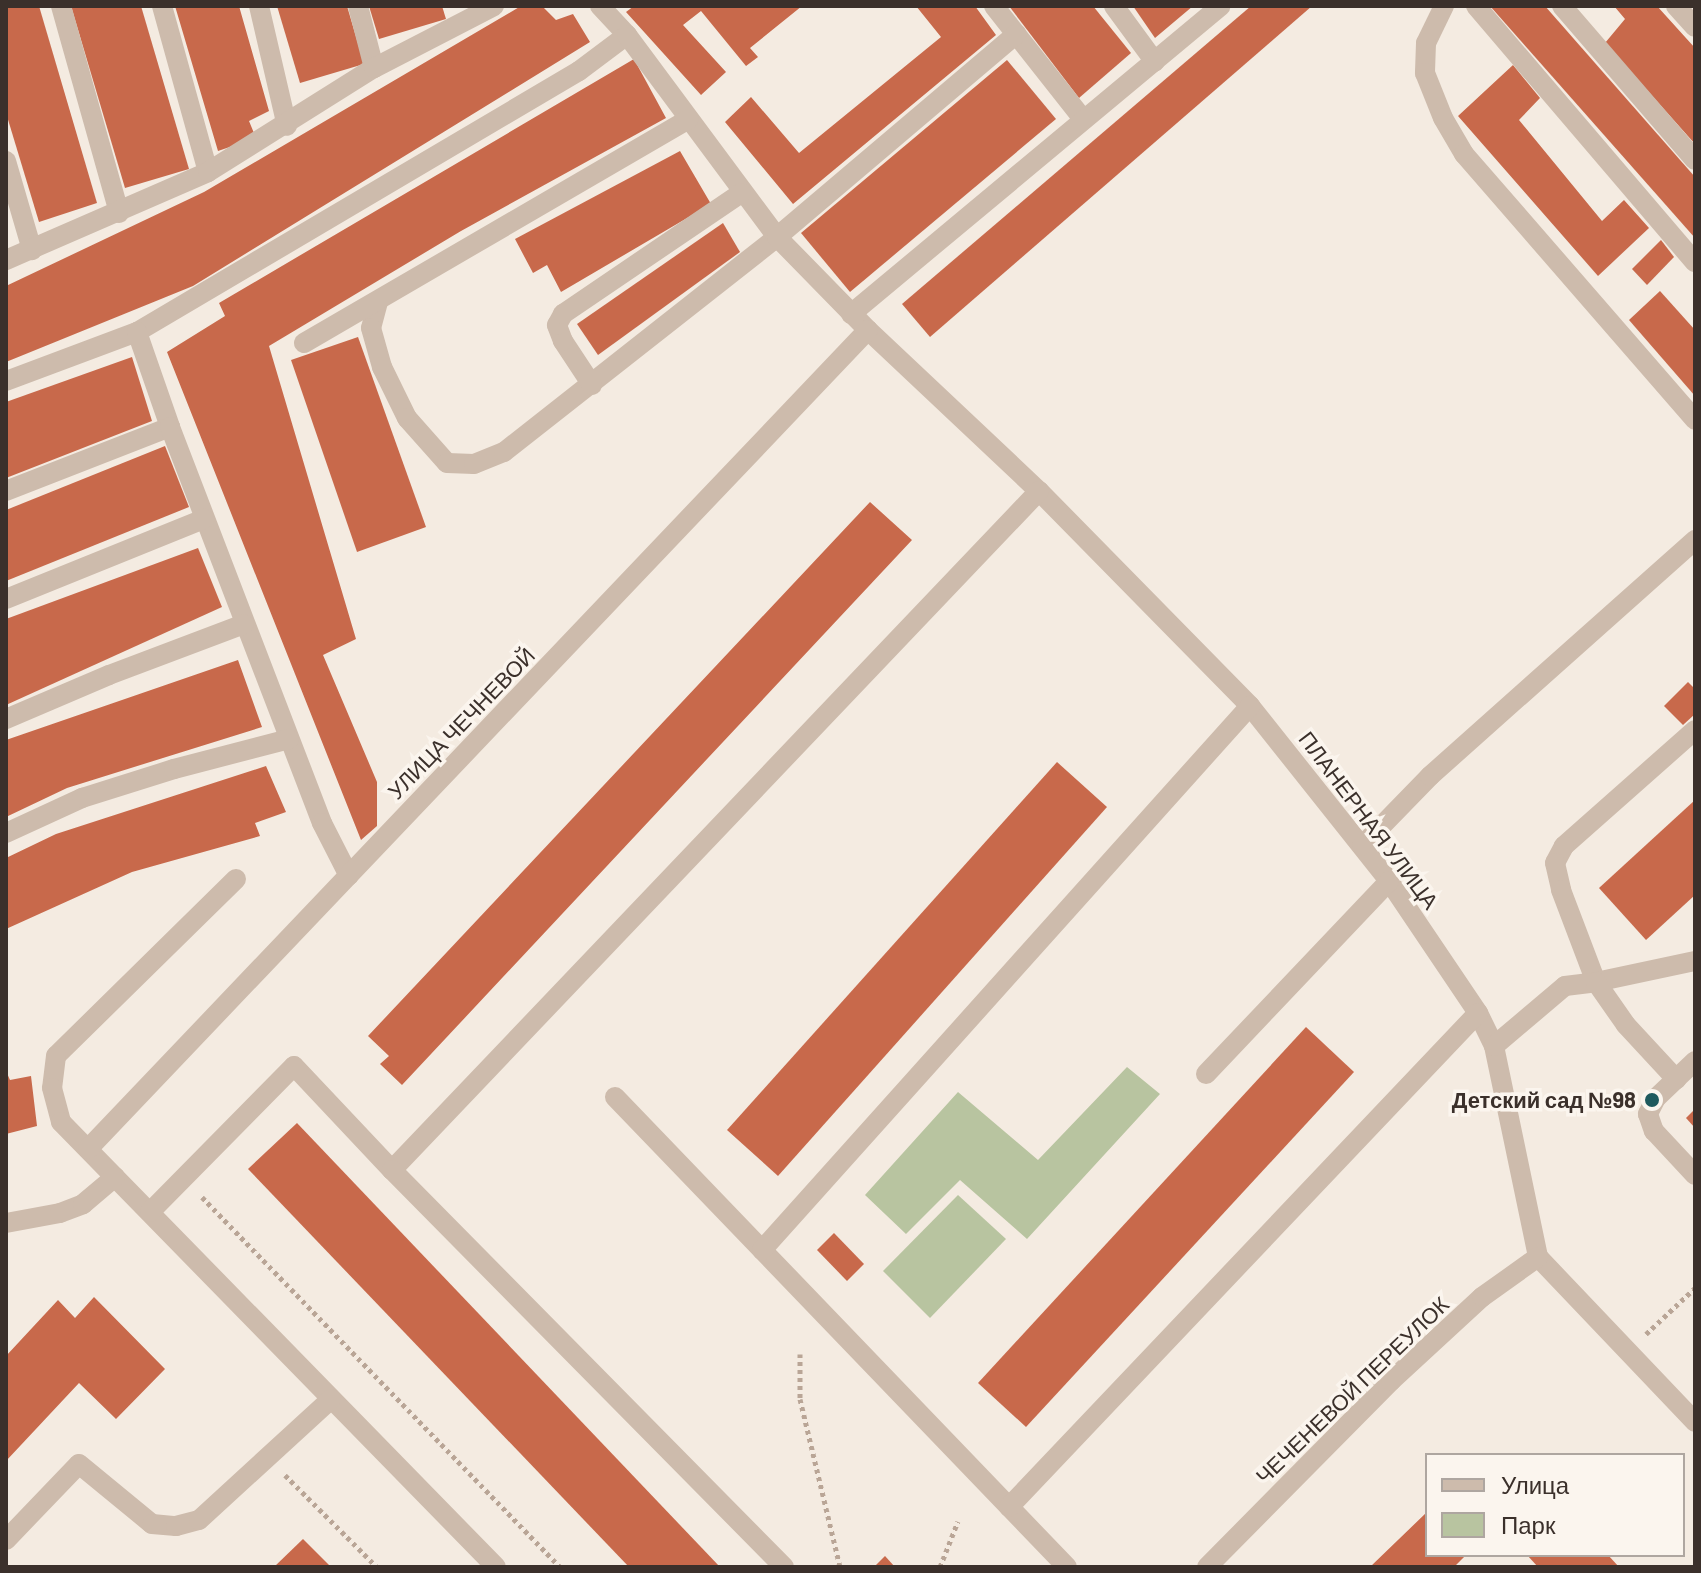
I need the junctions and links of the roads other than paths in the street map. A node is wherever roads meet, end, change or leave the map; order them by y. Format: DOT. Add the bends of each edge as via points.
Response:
graph roads {
  1 [pos="61,6"];
  2 [pos="162,6"];
  3 [pos="259,6"];
  4 [pos="358,6"];
  5 [pos="494,6"];
  6 [pos="600,6"];
  7 [pos="994,6"];
  8 [pos="1114,6"];
  9 [pos="1221,6"];
  10 [pos="1444,6"];
  11 [pos="1476,6"];
  12 [pos="1562,6"];
  13 [pos="1583,6"];
  14 [pos="1676,6"];
  15 [pos="456,14"];
  16 [pos="1695,27"];
  17 [pos="1016,34"];
  18 [pos="627,35"];
  19 [pos="1586,36"];
  20 [pos="1155,62"];
  21 [pos="374,68"];
  22 [pos="689,119"];
  23 [pos="1083,119"];
  24 [pos="287,126"];
  25 [pos="1695,160"];
  26 [pos="6,161"];
  27 [pos="208,172"];
  28 [pos="741,193"];
  29 [pos="119,213"];
  30 [pos="777,237"];
  31 [pos="32,250"];
  32 [pos="6,260"];
  33 [pos="1695,262"];
  34 [pos="378,302"];
  35 [pos="851,314"];
  36 [pos="868,330"];
  37 [pos="137,332"];
  38 [pos="304,343"];
  39 [pos="6,381"];
  40 [pos="592,385"];
  41 [pos="1695,420"];
  42 [pos="170,427"];
  43 [pos="6,491"];
  44 [pos="1039,491"];
  45 [pos="204,519"];
  46 [pos="1695,540"];
  47 [pos="6,599"];
  48 [pos="244,624"];
  49 [pos="1250,706"];
  50 [pos="6,719"];
  51 [pos="1695,730"];
  52 [pos="289,739"];
  53 [pos="6,833"];
  54 [pos="1362,846"];
  55 [pos="349,876"];
  56 [pos="236,879"];
  57 [pos="1389,881"];
  58 [pos="1695,961"];
  59 [pos="1596,982"];
  60 [pos="1478,1013"];
  61 [pos="1494,1046"];
  62 [pos="1695,1061"];
  63 [pos="1206,1074"];
  64 [pos="1676,1079"];
  65 [pos="615,1097"];
  66 [pos="88,1149"];
  67 [pos="392,1170"];
  68 [pos="1695,1175"];
  69 [pos="115,1177"];
  70 [pos="150,1212"];
  71 [pos="6,1223"];
  72 [pos="762,1250"];
  73 [pos="1538,1257"];
  74 [pos="331,1399"];
  75 [pos="1695,1422"];
  76 [pos="1009,1507"];
  77 [pos="6,1540"];
  78 [pos="496,1567"];
  79 [pos="784,1567"];
  80 [pos="1067,1567"];
  81 [pos="1207,1567"];
  1 -- 29 [label="street"];
  2 -- 27 [label="street"];
  3 -- 24 [label="street"];
  4 -- 21 [label="street"];
  5 -- 15 [label="street"];
  6 -- 18 [label="street, ПЛАНЕРНАЯ УЛИЦА"];
  7 -- 17 [label="street"];
  8 -- 20 [label="street"];
  9 -- 20 [label="street"];
  10 -- 41 [label="street" via="1426,43 1425,73 1464,154"];
  11 -- 33 [label="street"];
  12 -- 19 [label="street"];
  13 -- 19 [label="street"];
  14 -- 16 [label="street"];
  15 -- 21 [label="street"];
  17 -- 23 [label="street"];
  17 -- 30 [label="street"];
  18 -- 22 [label="street, ПЛАНЕРНАЯ УЛИЦА"];
  18 -- 37 [label="street" via="579,71"];
  19 -- 25 [label="street"];
  20 -- 23 [label="street"];
  21 -- 24 [label="street"];
  22 -- 28 [label="street, ПЛАНЕРНАЯ УЛИЦА"];
  22 -- 34 [label="street"];
  23 -- 35 [label="street"];
  24 -- 27 [label="street"];
  26 -- 31 [label="street"];
  27 -- 29 [label="street"];
  28 -- 30 [label="street, ПЛАНЕРНАЯ УЛИЦА"];
  28 -- 40 [label="street" via="563,314 557,325 563,341"];
  29 -- 31 [label="street"];
  30 -- 35 [label="street, ПЛАНЕРНАЯ УЛИЦА"];
  30 -- 40 [label="street"];
  31 -- 32 [label="street"];
  34 -- 38 [label="street"];
  34 -- 40 [label="street" via="371,328 382,367 407,418 447,463 474,464 504,452"];
  35 -- 36 [label="street, ПЛАНЕРНАЯ УЛИЦА"];
  36 -- 44 [label="street, ПЛАНЕРНАЯ УЛИЦА"];
  36 -- 55 [label="street, УЛИЦА ЧЕЧНЕВОЙ"];
  37 -- 39 [label="street"];
  37 -- 42 [label="street"];
  42 -- 43 [label="street"];
  42 -- 45 [label="street"];
  44 -- 49 [label="street, ПЛАНЕРНАЯ УЛИЦА"];
  44 -- 67 [label="street"];
  45 -- 47 [label="street"];
  45 -- 48 [label="street"];
  46 -- 54 [label="street" via="1430,776"];
  48 -- 50 [label="street"];
  48 -- 52 [label="street"];
  49 -- 54 [label="street, ПЛАНЕРНАЯ УЛИЦА"];
  49 -- 72 [label="street"];
  51 -- 59 [label="street" via="1564,846 1555,863"];
  52 -- 53 [label="street" via="82,798"];
  52 -- 55 [label="street"];
  54 -- 57 [label="street, ПЛАНЕРНАЯ УЛИЦА"];
  55 -- 66 [label="street, УЛИЦА ЧЕЧНЕВОЙ"];
  56 -- 66 [label="street" via="56,1056 52,1088 61,1122"];
  57 -- 60 [label="street, ПЛАНЕРНАЯ УЛИЦА"];
  57 -- 63 [label="street"];
  58 -- 59 [label="street"];
  59 -- 61 [label="street" via="1565,986"];
  59 -- 64 [label="street" via="1626,1025"];
  60 -- 61 [label="street, ПЛАНЕРНАЯ УЛИЦА"];
  60 -- 76 [label="street"];
  61 -- 73 [label="street, ПЛАНЕРНАЯ УЛИЦА"];
  62 -- 64 [label="street"];
  64 -- 68 [label="street" via="1648,1114 1654,1131"];
  65 -- 72 [label="street"];
  66 -- 69 [label="street"];
  67 -- 70 [label="street" via="294,1066"];
  67 -- 79 [label="street"];
  69 -- 70 [label="street"];
  69 -- 71 [label="street" via="83,1204"];
  70 -- 74 [label="street"];
  72 -- 76 [label="street"];
  73 -- 75 [label="street"];
  73 -- 81 [label="street, ЧЕЧЕНЕВОЙ ПЕРЕУЛОК" via="1482,1297 1391,1381"];
  74 -- 77 [label="street" via="199,1520 176,1526 152,1524 79,1464"];
  74 -- 78 [label="street"];
  76 -- 80 [label="street"];
}
